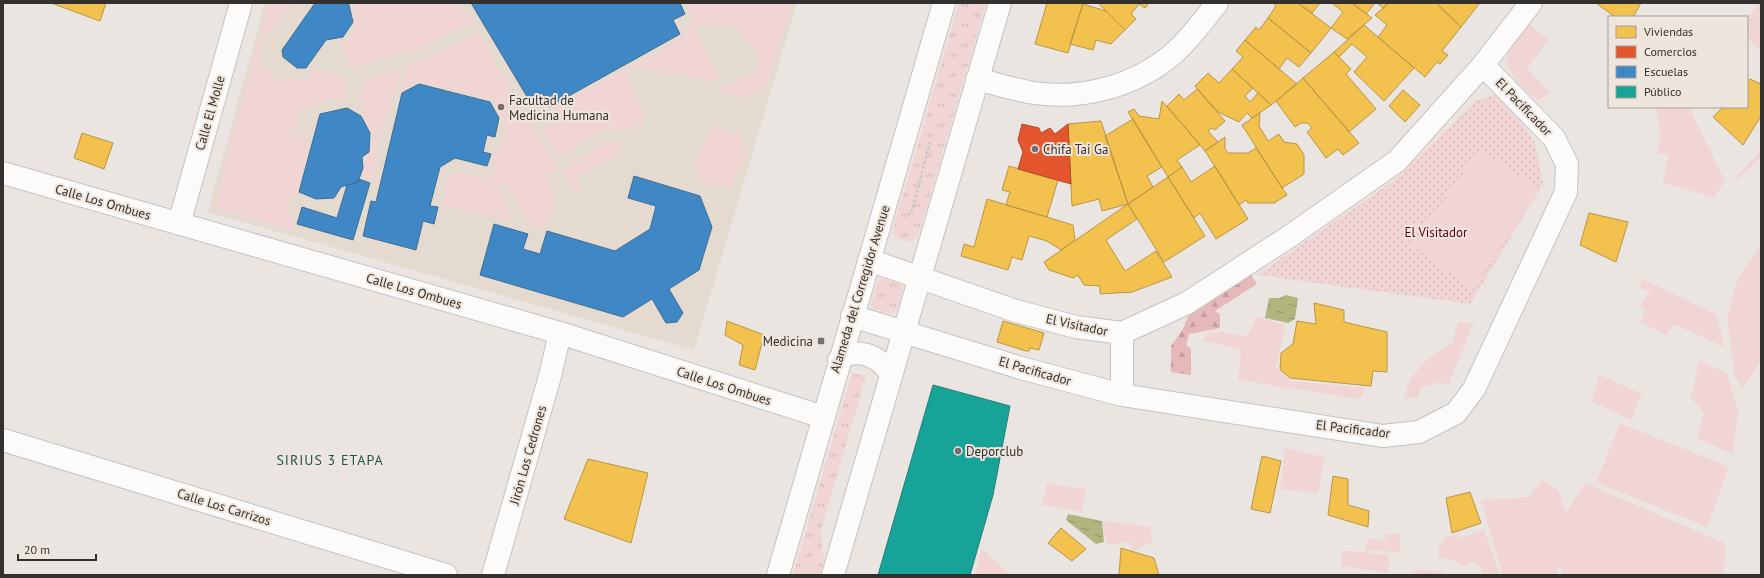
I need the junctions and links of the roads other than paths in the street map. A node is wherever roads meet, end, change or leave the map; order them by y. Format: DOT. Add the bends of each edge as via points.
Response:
graph roads {
  1 [pos="241,3"];
  2 [pos="944,3"];
  3 [pos="1000,3"];
  4 [pos="1217,3"];
  5 [pos="1531,3"];
  6 [pos="1483,65"];
  7 [pos="977,79"];
  8 [pos="3,174"];
  9 [pos="179,224"];
  10 [pos="869,260"];
  11 [pos="919,276"];
  12 [pos="852,316"];
  13 [pos="904,332"];
  14 [pos="560,334"];
  15 [pos="1122,334"];
  16 [pos="839,360"];
  17 [pos="891,375"];
  18 [pos="1122,395"];
  19 [pos="823,417"];
  20 [pos="3,440"];
  21 [pos="446,575"];
  22 [pos="493,575"];
  23 [pos="778,575"];
  24 [pos="833,575"];
  1 -- 9 [label="street, Calle El Molle"];
  2 -- 10 [label="street, Alameda del Corregidor Avenue"];
  3 -- 7 [label="street"];
  4 -- 7 [label="street" via="1174,53 1147,73 1113,88 1066,94 1034,93"];
  5 -- 6 [label="street, El Visitador"];
  6 -- 15 [label="street, El Visitador" via="1398,161 1187,303"];
  6 -- 18 [label="street, El Pacificador" via="1554,138 1567,164 1566,192 1474,389 1456,413 1419,432 1383,436"];
  7 -- 11 [label="street"];
  8 -- 9 [label="street, Calle Los Ombues"];
  9 -- 14 [label="street, Calle Los Ombues"];
  10 -- 11 [label="street, El Visitador"];
  10 -- 12 [label="street, Alameda del Corregidor Avenue"];
  11 -- 13 [label="street"];
  11 -- 15 [label="street, El Visitador" via="1016,310 1076,327"];
  12 -- 13 [label="street, El Pacificador"];
  12 -- 16 [label="street, Alameda del Corregidor Avenue"];
  13 -- 17 [label="street"];
  13 -- 18 [label="street, El Pacificador"];
  14 -- 19 [label="street, Calle Los Ombues"];
  14 -- 22 [label="street, Jirón Los Cedrones"];
  15 -- 18 [label="street"];
  16 -- 17 [label="street" via="852,353 869,356 883,364"];
  16 -- 19 [label="street, Alameda del Corregidor Avenue"];
  17 -- 24 [label="street"];
  19 -- 23 [label="street, Alameda del Corregidor Avenue"];
  20 -- 21 [label="street, Calle Los Carrizos"];
}
